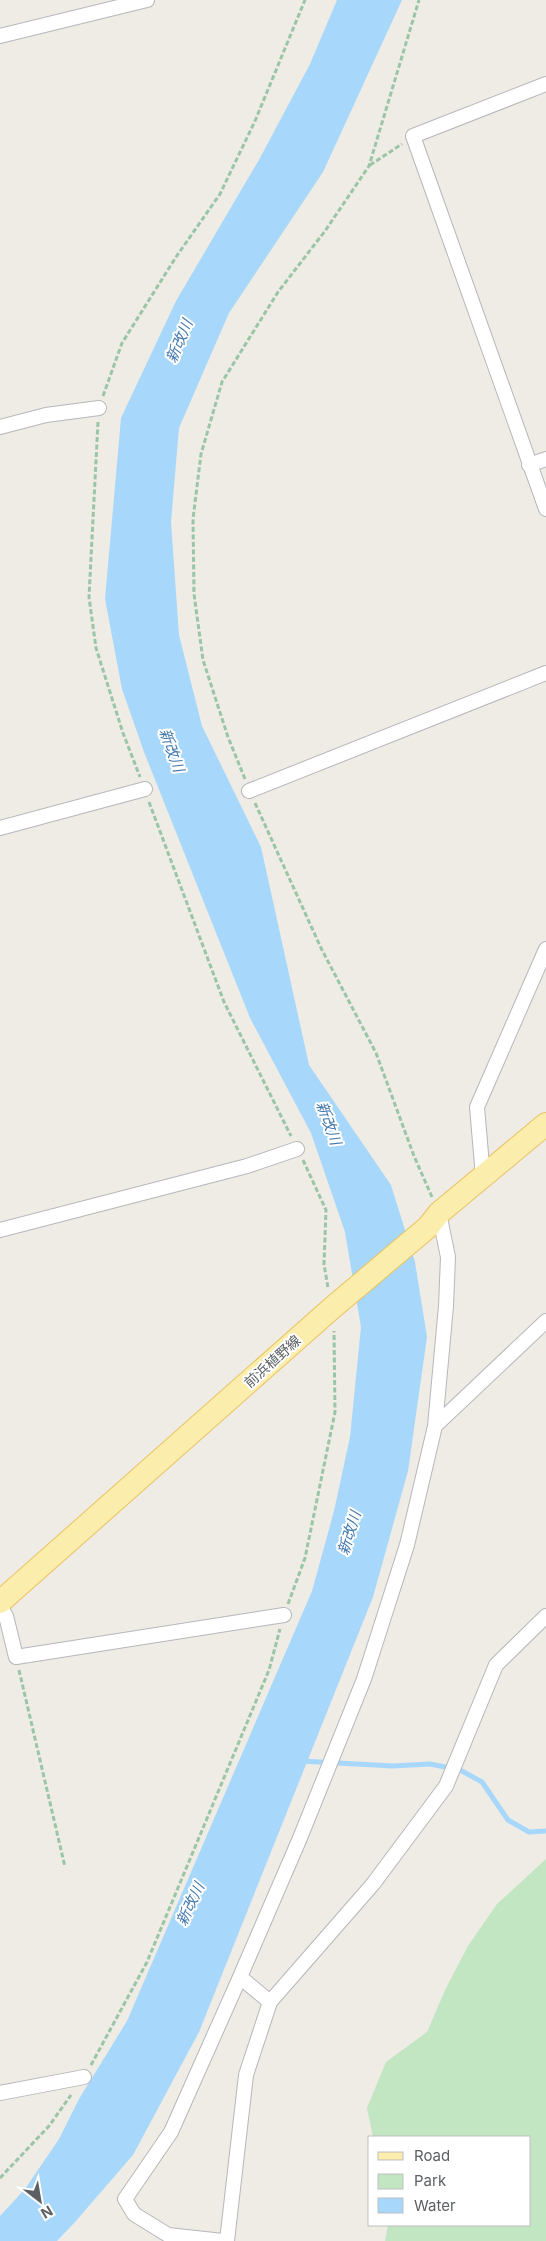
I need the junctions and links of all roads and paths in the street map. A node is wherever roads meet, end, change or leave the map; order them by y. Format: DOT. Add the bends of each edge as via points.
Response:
graph roads {
  1 [pos="147,0"];
  2 [pos="305,0"];
  3 [pos="418,0"];
  4 [pos="0,36"];
  5 [pos="546,84"];
  6 [pos="413,136"];
  7 [pos="369,166"];
  8 [pos="99,408"];
  9 [pos="0,427"];
  10 [pos="546,459"];
  11 [pos="529,465"];
  12 [pos="546,509"];
  13 [pos="546,673"];
  14 [pos="145,789"];
  15 [pos="249,791"];
  16 [pos="0,828"];
  17 [pos="546,949"];
  18 [pos="546,1124"];
  19 [pos="298,1149"];
  20 [pos="483,1177"];
  21 [pos="433,1220"];
  22 [pos="0,1230"];
  23 [pos="336,1305"];
  24 [pos="546,1321"];
  25 [pos="435,1426"];
  26 [pos="0,1604"];
  27 [pos="284,1615"];
  28 [pos="546,1616"];
  29 [pos="16,1657"];
  30 [pos="65,1867"];
  31 [pos="240,1977"];
  32 [pos="270,2002"];
  33 [pos="84,2076"];
  34 [pos="0,2093"];
  35 [pos="0,2178"];
  36 [pos="225,2241"];
  1 -- 4 [label="street"];
  2 -- 8 [label="path" via="255,121 220,194 122,343"];
  3 -- 7 [label="path"];
  5 -- 6 [label="street"];
  6 -- 7 [label="path"];
  6 -- 11 [label="street"];
  7 -- 15 [label="path" via="278,292 222,382 201,454 193,519 194,594 204,660"];
  8 -- 9 [label="street" via="46,414"];
  8 -- 14 [label="path" via="89,597 96,648 122,733"];
  10 -- 11 [label="street"];
  11 -- 12 [label="street"];
  13 -- 15 [label="street"];
  14 -- 16 [label="street"];
  14 -- 19 [label="path" via="224,1002"];
  15 -- 21 [label="path" via="321,948 376,1052 414,1156"];
  17 -- 20 [label="street" via="477,1107"];
  18 -- 20 [label="main road, 前浜植野線"];
  19 -- 22 [label="street" via="247,1166"];
  19 -- 23 [label="path" via="326,1210 324,1264"];
  20 -- 21 [label="main road, 前浜植野線"];
  21 -- 23 [label="main road, 前浜植野線"];
  21 -- 25 [label="street" via="448,1257"];
  23 -- 26 [label="main road, 前浜植野線"];
  23 -- 27 [label="path" via="335,1412 305,1558"];
  24 -- 25 [label="street"];
  25 -- 31 [label="street" via="407,1545 364,1679"];
  26 -- 29 [label="street"];
  27 -- 29 [label="street"];
  27 -- 33 [label="path" via="269,1670 147,1962"];
  28 -- 32 [label="street" via="496,1665 446,1786 373,1884"];
  29 -- 30 [label="path"];
  31 -- 32 [label="street"];
  31 -- 36 [label="street" via="171,2132 125,2199 134,2214 168,2235"];
  32 -- 36 [label="street" via="246,2075"];
  33 -- 34 [label="street"];
  33 -- 35 [label="path" via="48,2126"];
}
